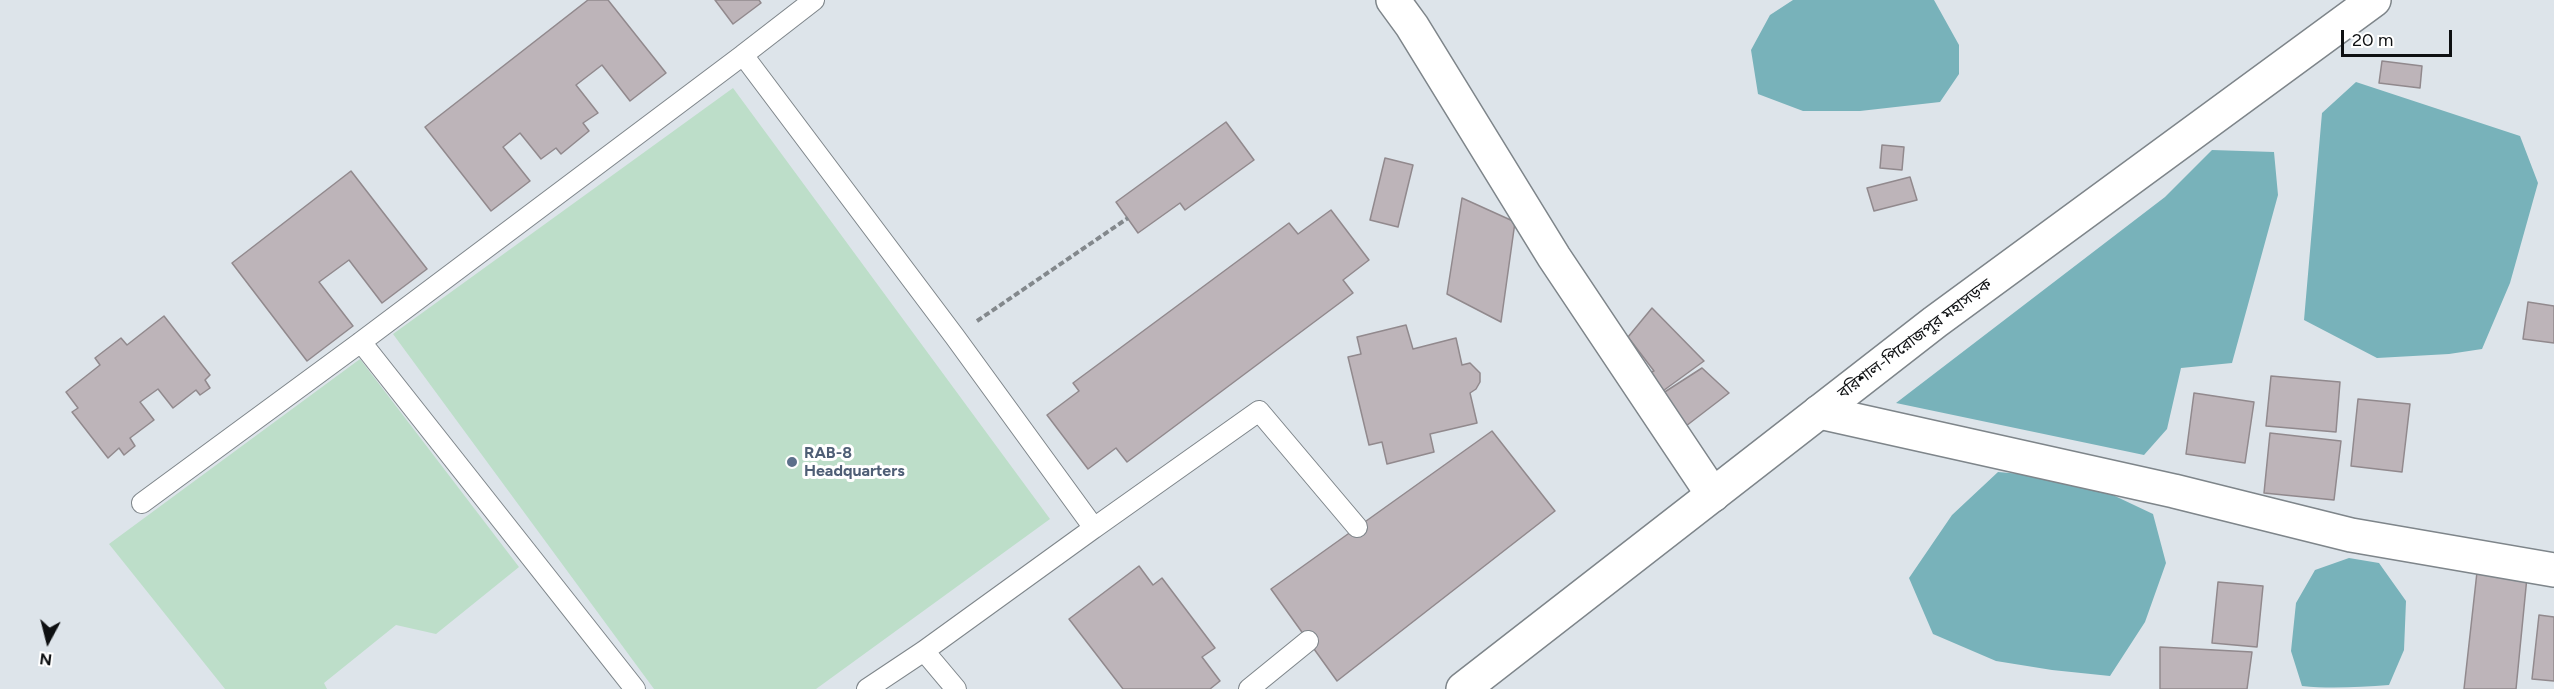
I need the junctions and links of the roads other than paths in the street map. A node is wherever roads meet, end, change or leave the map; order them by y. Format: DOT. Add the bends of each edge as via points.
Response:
graph roads {
  1 [pos="814,0"];
  2 [pos="1393,0"];
  3 [pos="2374,0"];
  4 [pos="743,55"];
  5 [pos="361,342"];
  6 [pos="1819,412"];
  7 [pos="1713,495"];
  8 [pos="142,503"];
  9 [pos="1357,527"];
  10 [pos="1094,528"];
  11 [pos="2554,570"];
  12 [pos="1308,641"];
  13 [pos="924,651"];
  14 [pos="635,689"];
  15 [pos="867,689"];
  16 [pos="956,689"];
  17 [pos="1249,689"];
  18 [pos="1463,689"];
  1 -- 4 [label="lane"];
  2 -- 7 [label="main road" via="1554,258"];
  3 -- 6 [label="main road, বরিশাল-পিরোজপুর মহাসড়ক" via="1935,322"];
  4 -- 5 [label="lane"];
  4 -- 10 [label="lane"];
  5 -- 8 [label="lane"];
  5 -- 14 [label="lane"];
  6 -- 7 [label="main road, বরিশাল-পিরোজপুর মহাসড়ক"];
  6 -- 11 [label="main road" via="2174,491 2351,536"];
  7 -- 18 [label="main road, বরিশাল-পিরোজপুর মহাসড়ক"];
  9 -- 10 [label="lane" via="1259,411"];
  10 -- 13 [label="lane"];
  12 -- 17 [label="lane"];
  13 -- 15 [label="lane"];
  13 -- 16 [label="lane"];
}
